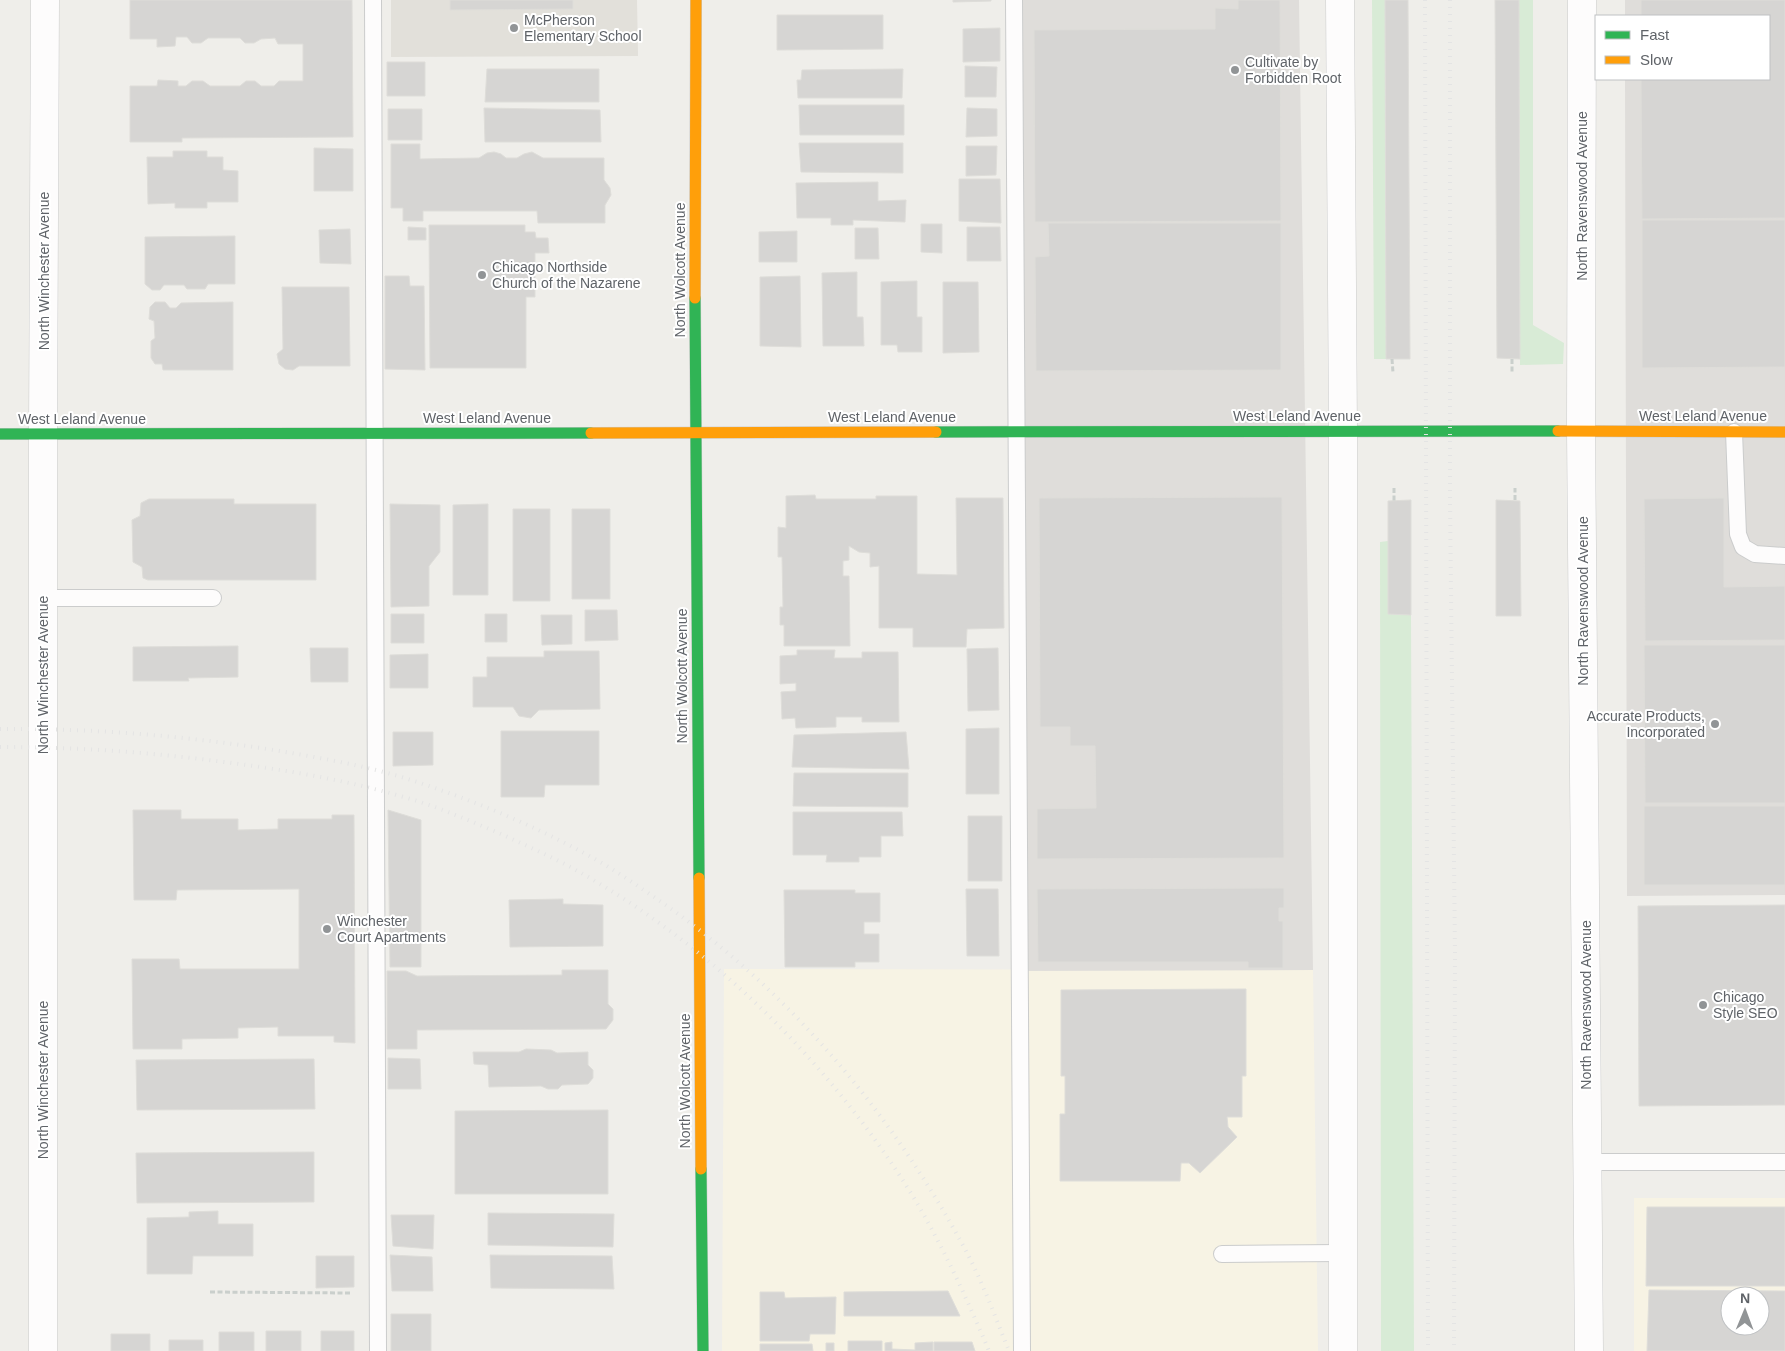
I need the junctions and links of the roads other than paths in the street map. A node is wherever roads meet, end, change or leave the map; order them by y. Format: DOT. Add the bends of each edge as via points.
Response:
graph roads {
  1 [pos="45,0"];
  2 [pos="373,0"];
  3 [pos="696,0"];
  4 [pos="1014,0"];
  5 [pos="1340,0"];
  6 [pos="1582,0"];
  7 [pos="1343,431"];
  8 [pos="1581,431"];
  9 [pos="1016,432"];
  10 [pos="1734,432"];
  11 [pos="1785,432"];
  12 [pos="694,433"];
  13 [pos="0,434"];
  14 [pos="43,434"];
  15 [pos="374,434"];
  16 [pos="1785,556"];
  17 [pos="43,598"];
  18 [pos="213,598"];
  19 [pos="1588,1162"];
  20 [pos="1785,1162"];
  21 [pos="1343,1253"];
  22 [pos="1222,1254"];
  23 [pos="43,1351"];
  24 [pos="378,1351"];
  25 [pos="703,1351"];
  26 [pos="1022,1351"];
  27 [pos="1343,1351"];
  28 [pos="1589,1351"];
  1 -- 14 [label="street, North Winchester Avenue"];
  2 -- 15 [label="lane"];
  3 -- 12 [label="street, North Wolcott Avenue"];
  4 -- 9 [label="lane"];
  5 -- 7 [label="street"];
  6 -- 8 [label="street, North Ravenswood Avenue"];
  7 -- 8 [label="street, West Leland Avenue"];
  7 -- 9 [label="street, West Leland Avenue"];
  7 -- 21 [label="street"];
  8 -- 10 [label="street, West Leland Avenue"];
  8 -- 19 [label="street, North Ravenswood Avenue"];
  9 -- 12 [label="street, West Leland Avenue"];
  9 -- 26 [label="lane"];
  10 -- 11 [label="street, West Leland Avenue"];
  10 -- 16 [label="lane" via="1738,534 1743,547 1756,554"];
  12 -- 15 [label="street, West Leland Avenue"];
  12 -- 25 [label="street, North Wolcott Avenue"];
  13 -- 14 [label="street, West Leland Avenue"];
  14 -- 15 [label="street, West Leland Avenue"];
  14 -- 17 [label="street, North Winchester Avenue"];
  15 -- 24 [label="lane"];
  17 -- 18 [label="lane"];
  17 -- 23 [label="street, North Winchester Avenue"];
  19 -- 20 [label="lane"];
  19 -- 28 [label="street, North Ravenswood Avenue"];
  21 -- 22 [label="lane"];
  21 -- 27 [label="street"];
}
